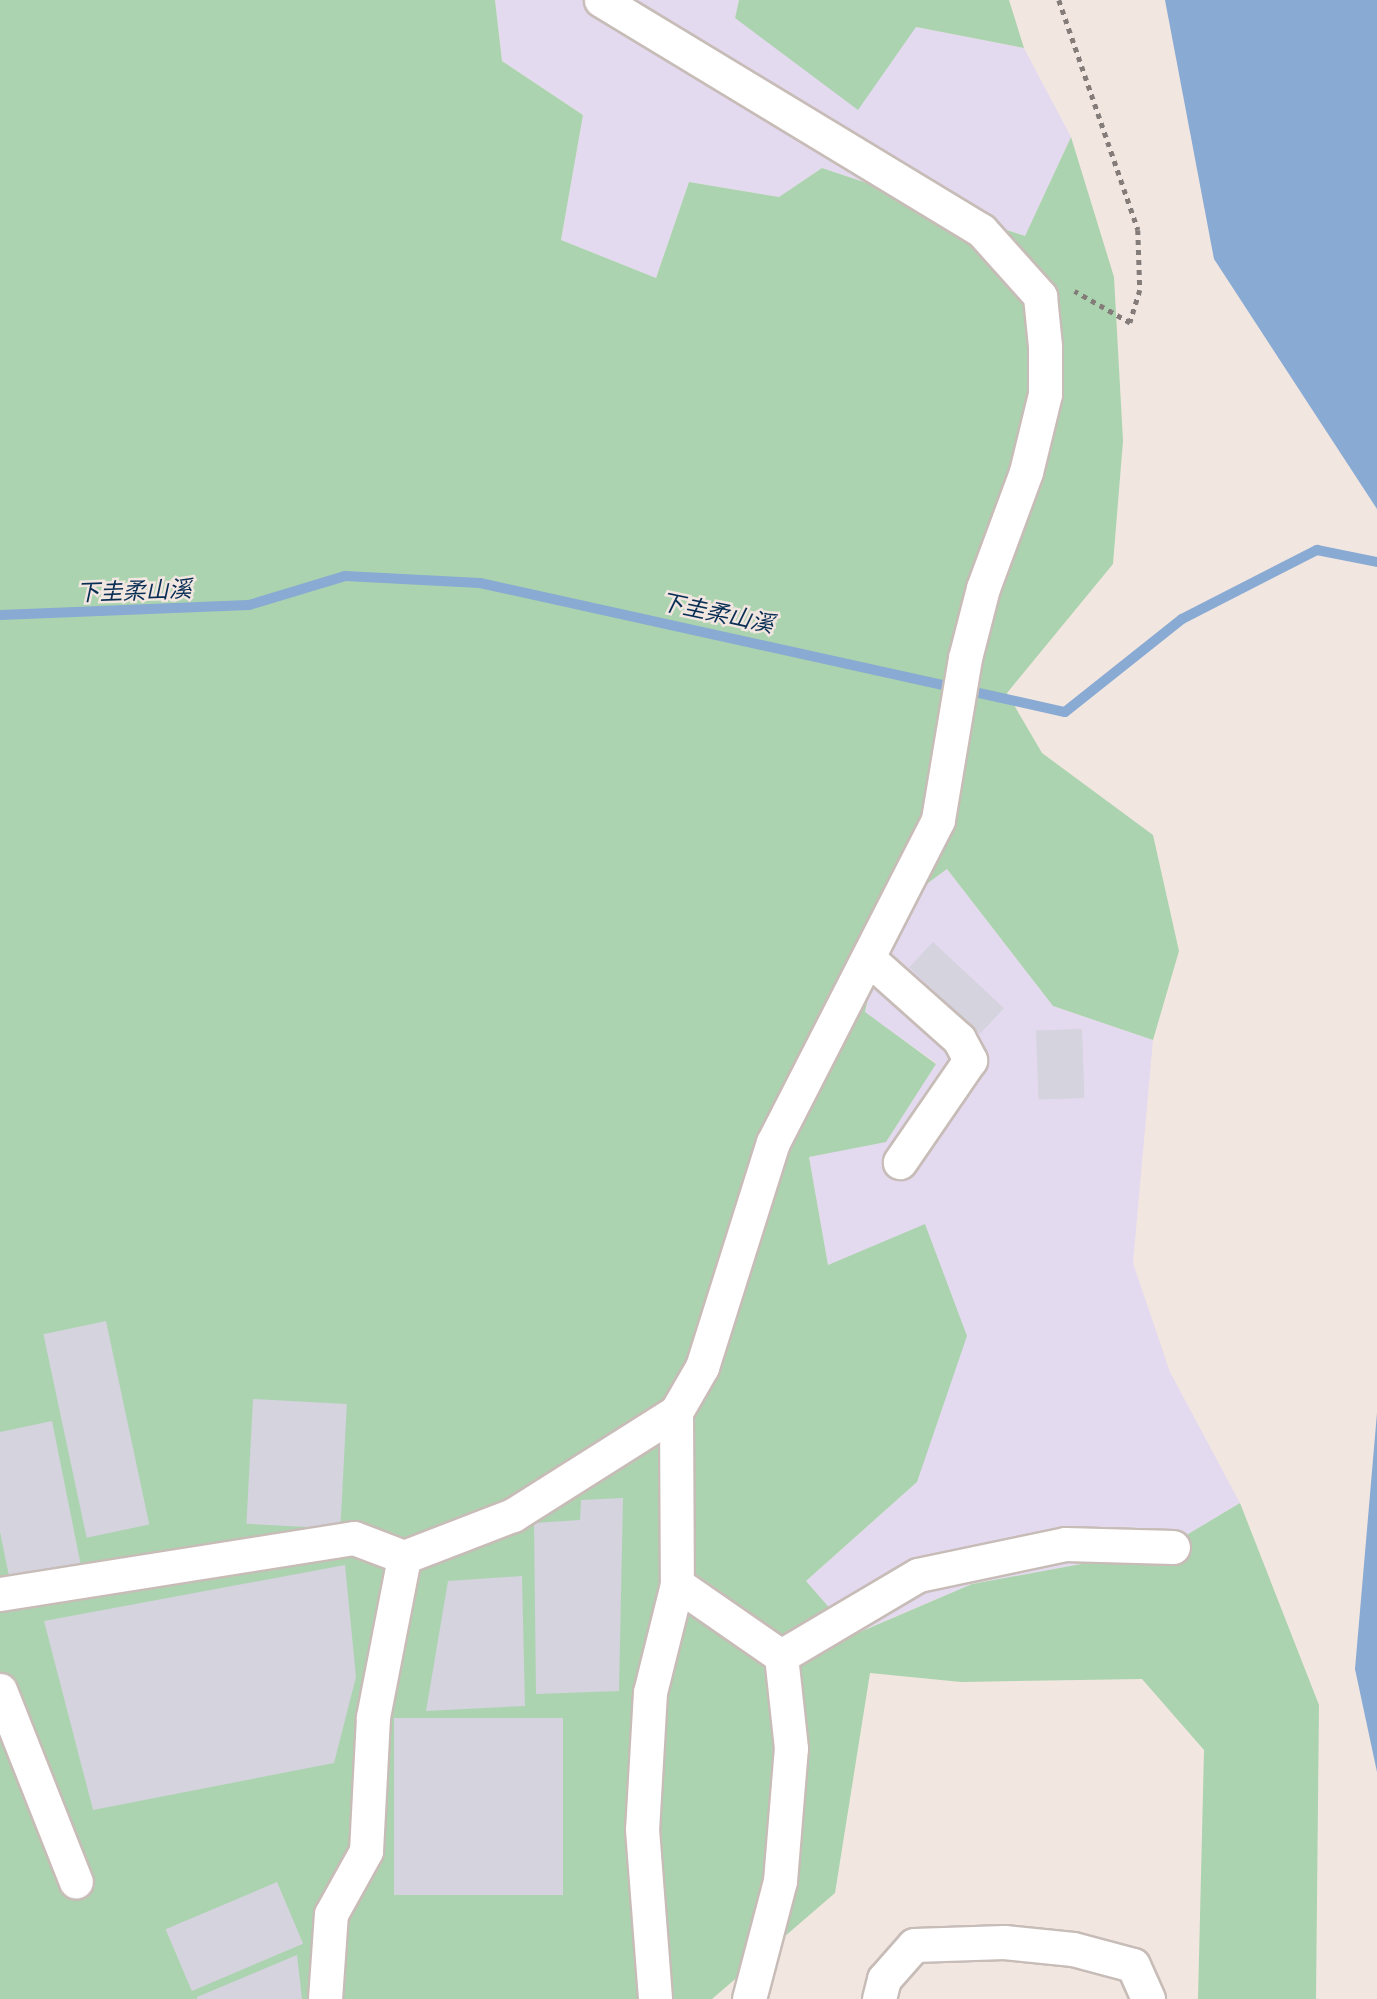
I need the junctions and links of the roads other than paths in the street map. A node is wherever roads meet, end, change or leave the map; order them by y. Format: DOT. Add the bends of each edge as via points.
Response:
graph roads {
  1 [pos="601,0"];
  2 [pos="868,958"];
  3 [pos="900,1162"];
  4 [pos="676,1412"];
  5 [pos="1173,1547"];
  6 [pos="404,1556"];
  7 [pos="677,1584"];
  8 [pos="0,1594"];
  9 [pos="781,1656"];
  10 [pos="0,1690"];
  11 [pos="76,1882"];
  12 [pos="325,1999"];
  13 [pos="655,1999"];
  14 [pos="749,1999"];
  15 [pos="879,1999"];
  16 [pos="1148,1999"];
  1 -- 2 [label="street" via="981,230 1040,296 1045,394 1026,472 983,588 965,658 938,820"];
  2 -- 3 [label="street" via="959,1039 970,1060"];
  2 -- 4 [label="street" via="774,1142 702,1367"];
  4 -- 6 [label="street" via="513,1515"];
  4 -- 7 [label="street"];
  5 -- 9 [label="street" via="1065,1544 918,1575"];
  6 -- 8 [label="street" via="354,1538"];
  6 -- 12 [label="street" via="373,1717 366,1850 331,1914"];
  7 -- 9 [label="street"];
  7 -- 13 [label="street" via="650,1692 642,1829"];
  9 -- 14 [label="street" via="791,1748 780,1881"];
  10 -- 11 [label="street"];
  15 -- 16 [label="street" via="884,1979 914,1945 1004,1942 1073,1948 1133,1965"];
}
